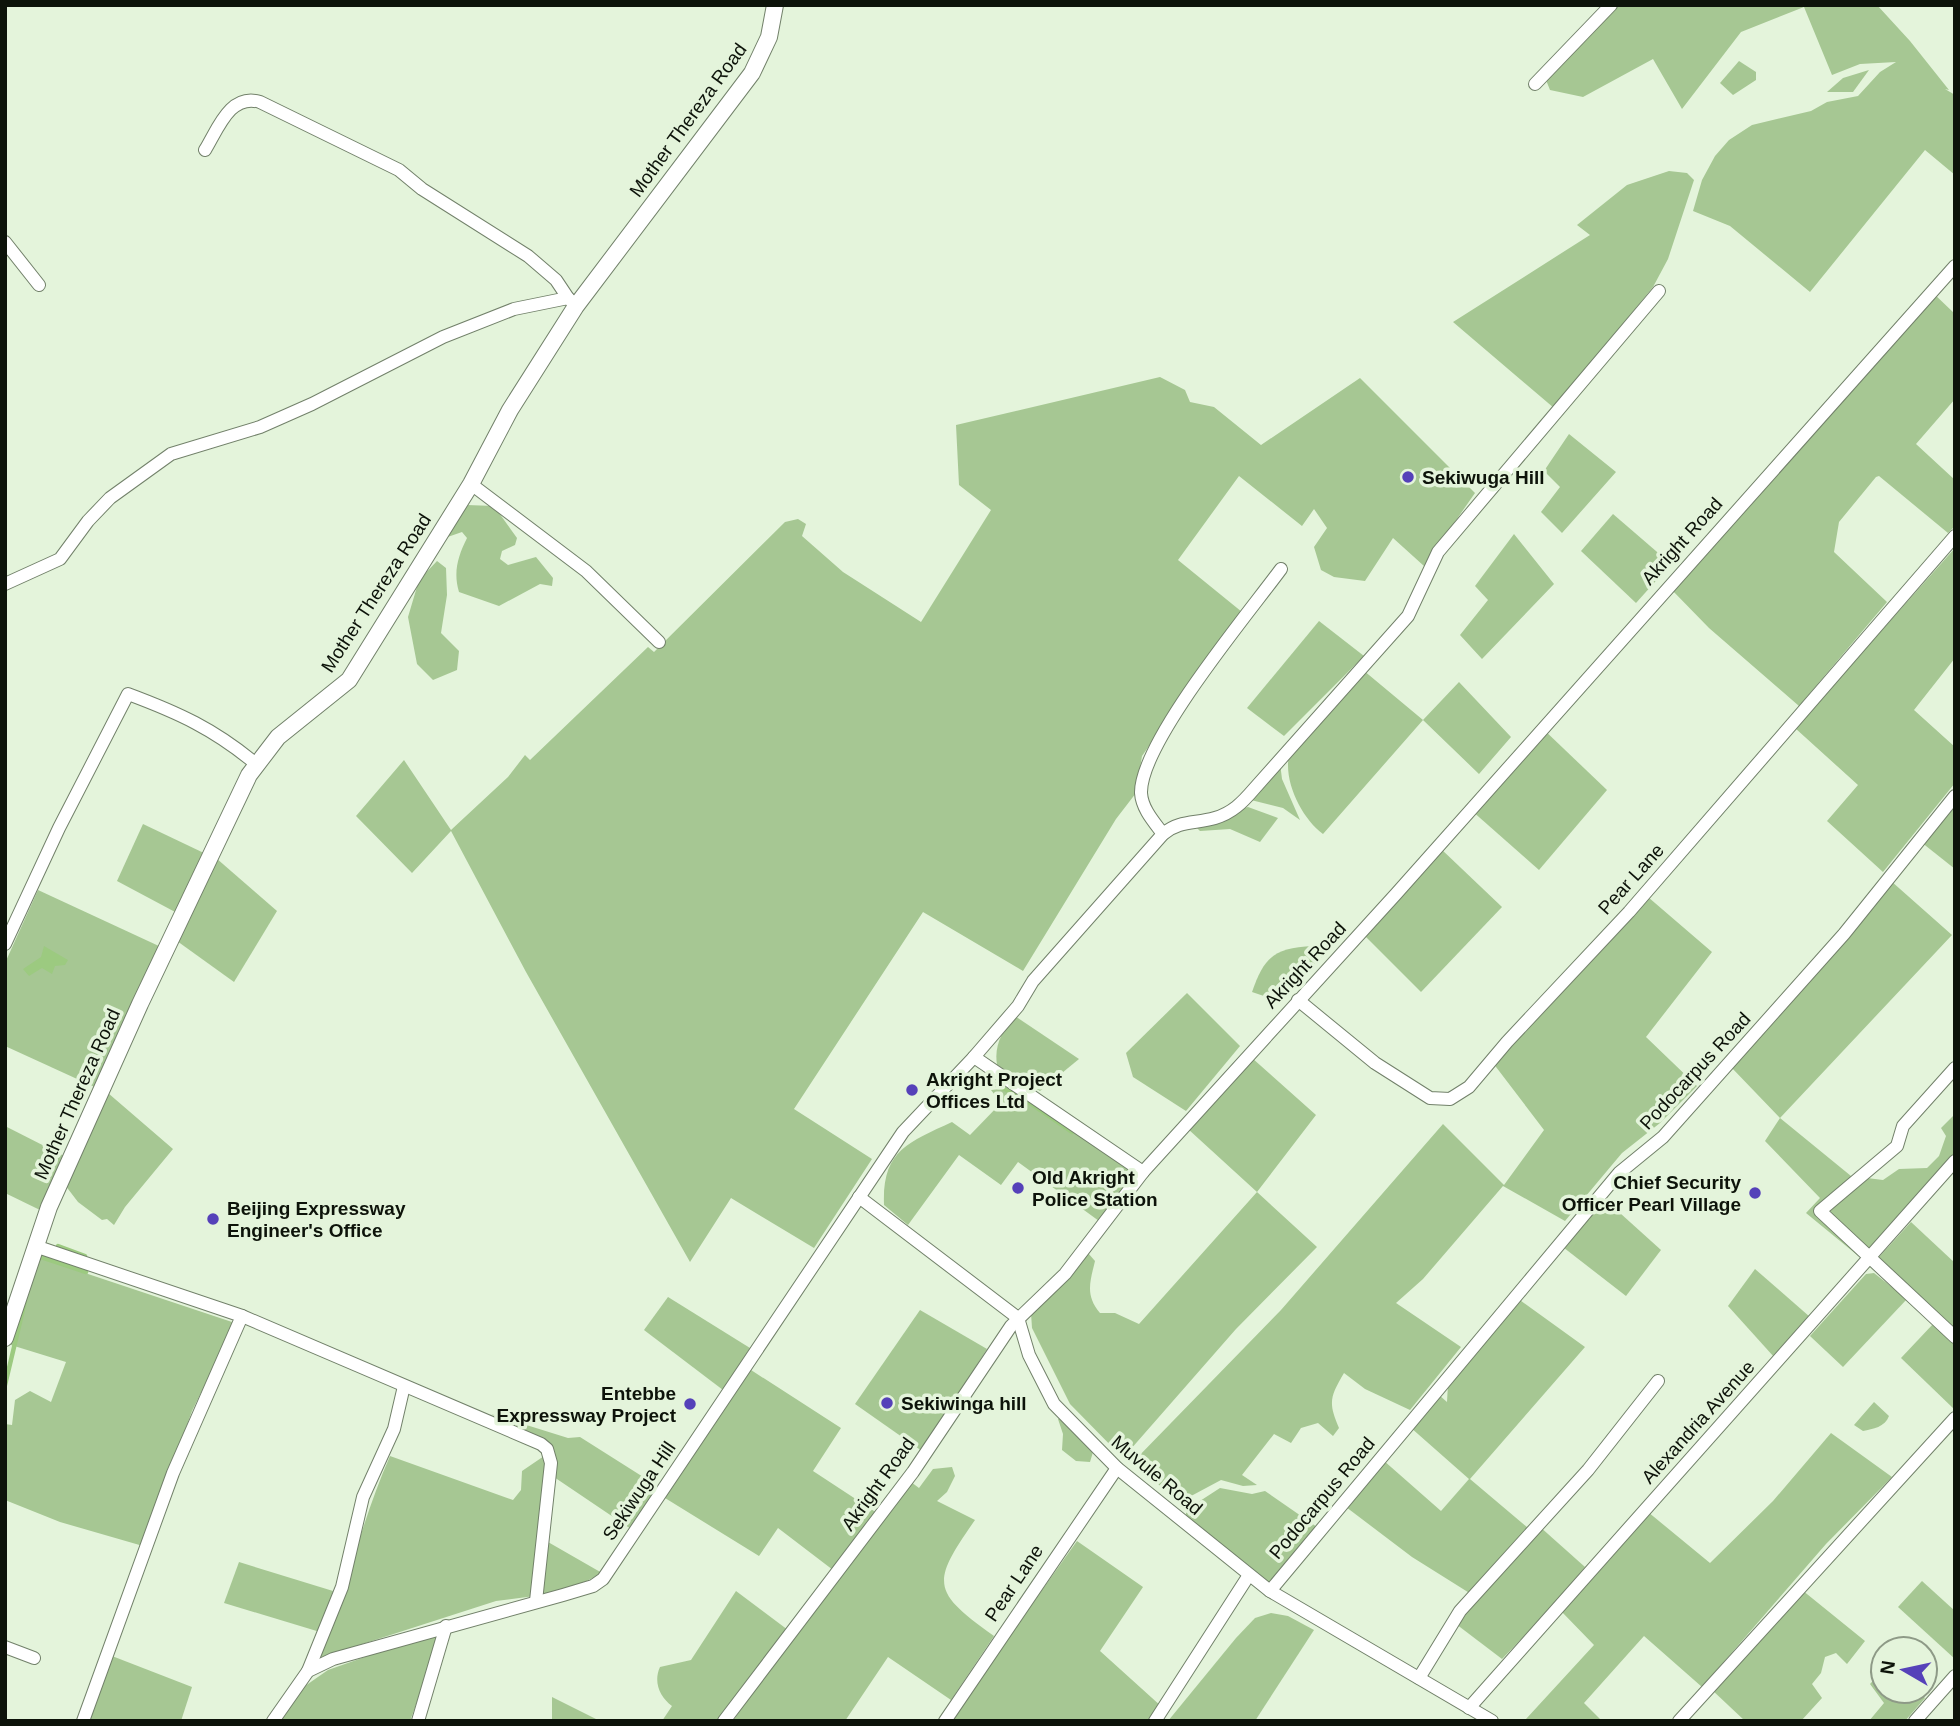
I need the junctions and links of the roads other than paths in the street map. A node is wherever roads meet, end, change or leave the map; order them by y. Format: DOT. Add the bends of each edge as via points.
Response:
graph roads {
  1 [pos="775,5"];
  2 [pos="1611,5"];
  3 [pos="1535,84"];
  4 [pos="205,150"];
  5 [pos="5,242"];
  6 [pos="1955,266"];
  7 [pos="39,285"];
  8 [pos="1659,291"];
  9 [pos="572,302"];
  10 [pos="471,484"];
  11 [pos="1955,536"];
  12 [pos="1281,569"];
  13 [pos="5,584"];
  14 [pos="659,642"];
  15 [pos="256,764"];
  16 [pos="1955,796"];
  17 [pos="1163,834"];
  18 [pos="5,944"];
  19 [pos="1298,1000"];
  20 [pos="974,1056"];
  21 [pos="1955,1068"];
  22 [pos="1955,1161"];
  23 [pos="1143,1172"];
  24 [pos="859,1198"];
  25 [pos="35,1246"];
  26 [pos="1868,1258"];
  27 [pos="242,1316"];
  28 [pos="1018,1318"];
  29 [pos="1955,1337"];
  30 [pos="5,1338"];
  31 [pos="1658,1381"];
  32 [pos="404,1386"];
  33 [pos="1955,1418"];
  34 [pos="1116,1468"];
  35 [pos="1249,1575"];
  36 [pos="1270,1591"];
  37 [pos="536,1601"];
  38 [pos="446,1626"];
  39 [pos="5,1647"];
  40 [pos="34,1658"];
  41 [pos="308,1671"];
  42 [pos="1955,1676"];
  43 [pos="1419,1678"];
  44 [pos="1469,1708"];
  45 [pos="83,1721"];
  46 [pos="273,1721"];
  47 [pos="418,1721"];
  48 [pos="724,1721"];
  49 [pos="945,1721"];
  50 [pos="1155,1721"];
  51 [pos="1492,1721"];
  52 [pos="1679,1721"];
  53 [pos="1915,1721"];
  1 -- 9 [label="street, Mother Thereza Road" via="769,37 752,73"];
  2 -- 3 [label="street"];
  4 -- 9 [label="street" via="234,105 251,99 260,102 399,170 535,261"];
  5 -- 7 [label="street"];
  6 -- 19 [label="street, Akright Road"];
  8 -- 17 [label="street" via="1438,552 1408,616 1238,807 1213,819 1178,824"];
  9 -- 10 [label="street, Mother Thereza Road"];
  9 -- 13 [label="street" via="514,309 443,337 313,404 171,454 110,498 60,559"];
  10 -- 14 [label="street" via="586,571"];
  10 -- 15 [label="street, Mother Thereza Road" via="349,680 297,720"];
  11 -- 19 [label="street, Pear Lane" via="1629,912 1469,1087 1450,1098 1430,1098 1375,1063"];
  12 -- 17 [label="street" via="1149,757 1141,795"];
  15 -- 18 [label="street" via="223,737 128,694"];
  15 -- 25 [label="street, Mother Thereza Road" via="140,1004"];
  16 -- 36 [label="street, Podocarpus Road" via="1826,954 1663,1137 1619,1173"];
  17 -- 20 [label="street, Sekiwuga Hill" via="1033,981 1018,1006"];
  19 -- 23 [label="street, Akright Road"];
  20 -- 23 [label="street"];
  20 -- 24 [label="street, Sekiwuga Hill" via="915,1118"];
  21 -- 26 [label="street" via="1903,1126 1897,1146 1820,1212"];
  22 -- 26 [label="street, Alexandria Avenue"];
  23 -- 28 [label="street, Akright Road" via="1065,1275"];
  24 -- 28 [label="street"];
  24 -- 37 [label="street, Sekiwuga Hill" via="603,1579 593,1586"];
  25 -- 27 [label="street"];
  25 -- 30 [label="street, Mother Thereza Road"];
  26 -- 29 [label="street"];
  26 -- 44 [label="street, Alexandria Avenue"];
  27 -- 32 [label="street"];
  27 -- 45 [label="street" via="173,1473"];
  28 -- 34 [label="street, Muvule Road" via="1029,1355 1054,1404"];
  28 -- 48 [label="street, Akright Road" via="913,1472"];
  31 -- 43 [label="street" via="1588,1470 1460,1611"];
  32 -- 37 [label="street" via="547,1449 551,1463"];
  32 -- 41 [label="street" via="394,1429 363,1497 342,1587"];
  33 -- 52 [label="street"];
  34 -- 35 [label="street, Muvule Road"];
  34 -- 49 [label="street, Pear Lane"];
  35 -- 36 [label="street, Muvule Road"];
  35 -- 50 [label="street"];
  36 -- 43 [label="street, Muvule Road"];
  37 -- 38 [label="street, Sekiwuga Hill"];
  38 -- 41 [label="street, Sekiwuga Hill" via="368,1647"];
  38 -- 47 [label="street"];
  39 -- 40 [label="street"];
  41 -- 46 [label="street"];
  42 -- 53 [label="street"];
  43 -- 44 [label="street, Muvule Road"];
  44 -- 51 [label="street, Muvule Road"];
}
